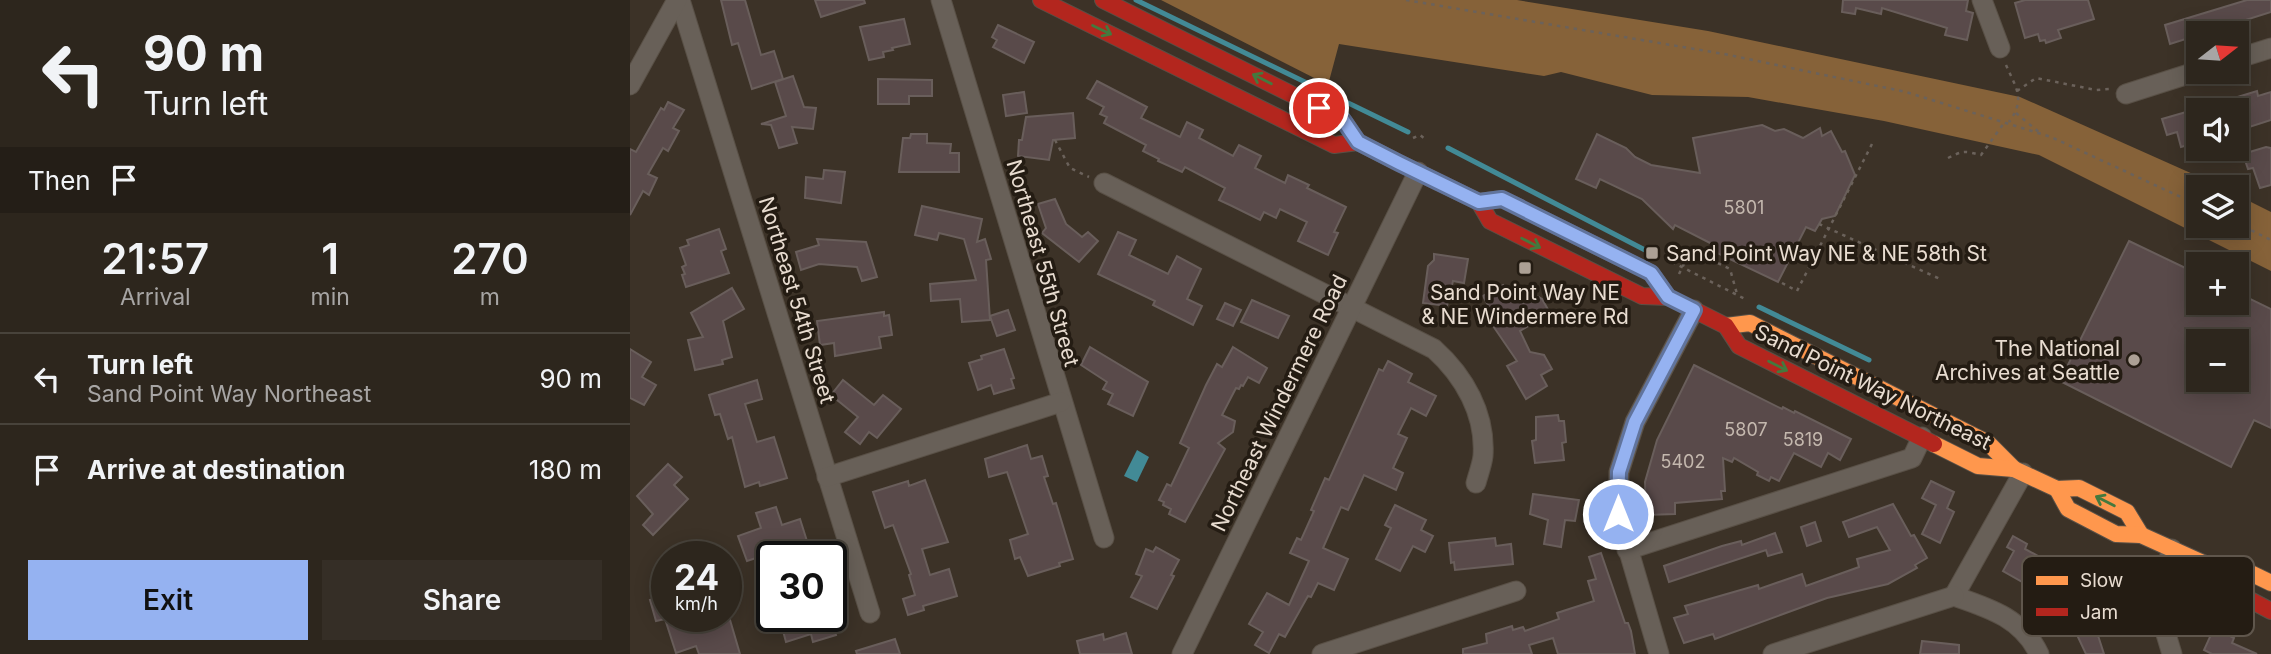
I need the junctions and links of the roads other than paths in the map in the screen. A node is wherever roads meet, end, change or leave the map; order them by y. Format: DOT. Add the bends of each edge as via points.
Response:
graph roads {
  1 [pos="679,0"];
  2 [pos="941,0"];
  3 [pos="1041,0"];
  4 [pos="1103,0"];
  5 [pos="1982,0"];
  6 [pos="2000,48"];
  7 [pos="2271,48"];
  8 [pos="2249,55"];
  9 [pos="2186,74"];
  10 [pos="630,85"];
  11 [pos="2120,91"];
  12 [pos="1358,142"];
  13 [pos="1418,172"];
  14 [pos="1104,183"];
  15 [pos="1479,202"];
  16 [pos="1668,297"];
  17 [pos="1350,308"];
  18 [pos="1694,310"];
  19 [pos="1726,326"];
  20 [pos="1061,402"];
  21 [pos="1922,438"];
  22 [pos="2018,471"];
  23 [pos="827,477"];
  24 [pos="1476,483"];
  25 [pos="2057,489"];
  26 [pos="2141,535"];
  27 [pos="1104,538"];
  28 [pos="2172,549"];
  29 [pos="1627,550"];
  30 [pos="2170,556"];
  31 [pos="2187,556"];
  32 [pos="2254,575"];
  33 [pos="2271,583"];
  34 [pos="1516,591"];
  35 [pos="1954,596"];
  36 [pos="2254,602"];
  37 [pos="2271,611"];
  38 [pos="870,613"];
  39 [pos="2022,629"];
  40 [pos="2028,636"];
  41 [pos="2167,636"];
  42 [pos="1182,654"];
  43 [pos="1322,654"];
  44 [pos="1659,654"];
  45 [pos="1773,654"];
  46 [pos="2039,654"];
  47 [pos="2172,654"];
  1 -- 10 [label="street"];
  1 -- 23 [label="street, Northeast 54th Street"];
  2 -- 20 [label="street, Northeast 55th Street"];
  3 -- 12 [label="main road, Sand Point Way Northeast, one-way" via="1334,145"];
  12 -- 4 [label="main road, Sand Point Way Northeast, one-way" via="1343,120"];
  5 -- 6 [label="street"];
  7 -- 8 [label="street"];
  9 -- 11 [label="street"];
  12 -- 13 [label="main road, Sand Point Way Northeast"];
  13 -- 15 [label="main road, Sand Point Way Northeast"];
  13 -- 17 [label="street, Northeast Windermere Road"];
  14 -- 17 [label="street"];
  15 -- 16 [label="main road, Sand Point Way Northeast, one-way" via="1490,221 1534,245 1642,296"];
  15 -- 16 [label="main road, Sand Point Way Northeast" via="1502,199 1647,271"];
  16 -- 18 [label="main road, Sand Point Way Northeast"];
  17 -- 24 [label="street" via="1434,349 1449,362 1470,393 1480,422 1483,457"];
  17 -- 42 [label="street, Northeast Windermere Road"];
  18 -- 19 [label="main road, Sand Point Way Northeast"];
  18 -- 29 [label="street" via="1635,422 1619,472 1618,514"];
  19 -- 21 [label="main road, Sand Point Way Northeast, one-way" via="1739,346"];
  19 -- 22 [label="main road, Sand Point Way Northeast" via="1750,323 1989,443"];
  20 -- 23 [label="street"];
  20 -- 27 [label="street, Northeast 55th Street"];
  21 -- 22 [label="main road, Sand Point Way Northeast" via="1978,466"];
  21 -- 29 [label="street" via="1912,458"];
  22 -- 25 [label="main road, Sand Point Way Northeast"];
  22 -- 35 [label="street"];
  23 -- 38 [label="street, Northeast 54th Street"];
  25 -- 26 [label="main road, Sand Point Way Northeast" via="2068,509 2116,534"];
  26 -- 25 [label="main road, Sand Point Way Northeast, one-way" via="2127,512 2079,488"];
  26 -- 28 [label="main road, Sand Point Way Northeast"];
  28 -- 30 [label="street"];
  28 -- 31 [label="main road, Sand Point Way Northeast"];
  29 -- 44 [label="street"];
  32 -- 33 [label="main road, Sand Point Way Northeast"];
  34 -- 43 [label="street"];
  35 -- 39 [label="street" via="1991,609"];
  35 -- 45 [label="street"];
  36 -- 37 [label="main road, Sand Point Way Northeast"];
  40 -- 46 [label="street"];
  41 -- 47 [label="street"];
}
